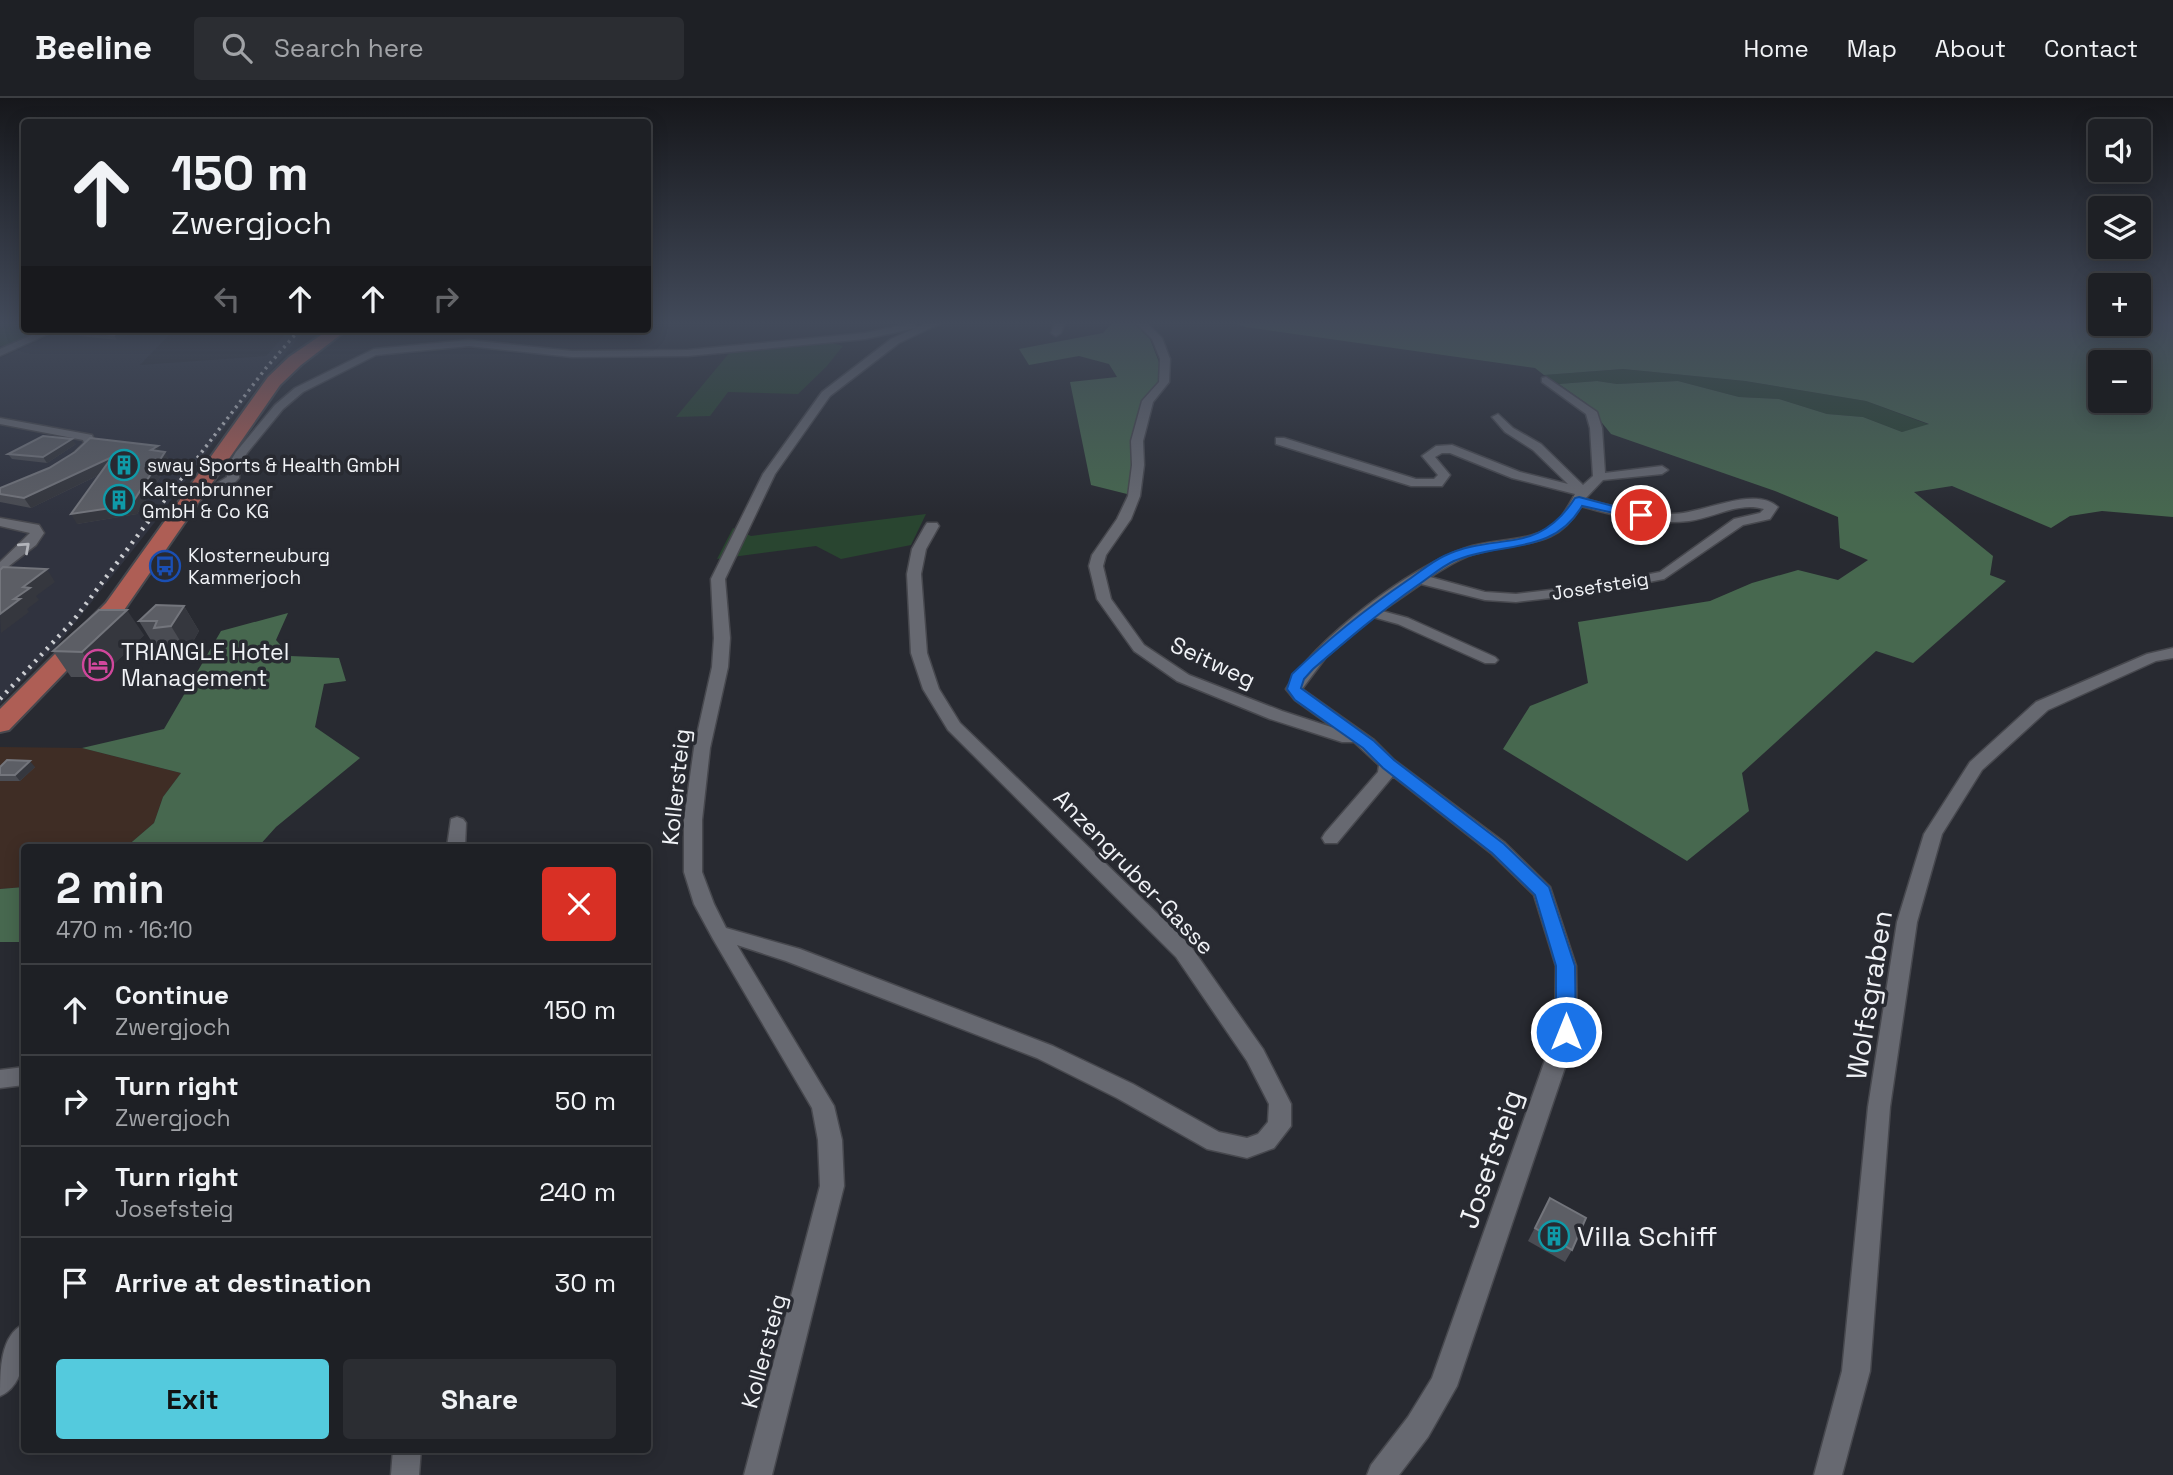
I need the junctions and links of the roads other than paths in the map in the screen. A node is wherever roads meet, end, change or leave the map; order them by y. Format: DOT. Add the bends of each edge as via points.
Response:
graph roads {
  1 [pos="270,386"];
  2 [pos="306,386"];
  3 [pos="836,386"];
  4 [pos="1160,386"];
  5 [pos="1555,386"];
  6 [pos="1498,417"];
  7 [pos="0,421"];
  8 [pos="1280,441"];
  9 [pos="68,460"];
  10 [pos="1662,470"];
  11 [pos="1599,477"];
  12 [pos="191,496"];
  13 [pos="1581,496"];
  14 [pos="0,522"];
  15 [pos="932,526"];
  16 [pos="0,569"];
  17 [pos="1420,579"];
  18 [pos="1371,612"];
  19 [pos="2173,653"];
  20 [pos="1490,660"];
  21 [pos="0,724"];
  22 [pos="1382,759"];
  23 [pos="457,823"];
  24 [pos="1331,838"];
  25 [pos="456,844"];
  26 [pos="720,934"];
  27 [pos="21,1076"];
  28 [pos="0,1079"];
  29 [pos="21,1343"];
  30 [pos="0,1382"];
  31 [pos="407,1453"];
  32 [pos="405,1475"];
  33 [pos="758,1475"];
  34 [pos="1381,1475"];
  35 [pos="1828,1475"];
  1 -- 12 [label="main road"];
  2 -- 12 [label="street" via="279,407 252,439 233,467 233,478 214,490"];
  3 -- 26 [label="street, Kollersteig" via="769,474 718,579 720,667 702,748 693,820 693,872"];
  4 -- 22 [label="street, Seitweg" via="1147,401 1136,441 1134,496 1096,566 1104,600 1139,648 1183,678 1276,715 1340,734"];
  5 -- 11 [label="street" via="1591,412"];
  6 -- 13 [label="street" via="1536,447"];
  7 -- 9 [label="street" via="90,439 85,449"];
  8 -- 13 [label="street" via="1415,483 1438,483 1444,475 1428,456 1452,449"];
  10 -- 11 [label="street"];
  11 -- 13 [label="street"];
  12 -- 21 [label="main road" via="114,608"];
  13 -- 17 [label="street" via="1553,532 1474,550 1447,560"];
  13 -- 17 [label="street, Josefsteig" via="1625,513 1657,517 1689,517 1751,502 1772,507 1765,516 1739,522 1664,575 1516,598 1485,596"];
  16 -- 14 [label="street, one-way" via="37,530"];
  15 -- 26 [label="street, Anzengruber-Gasse" via="919,549 914,574 919,653 931,690 954,726 1183,951 1255,1055 1280,1104 1279,1126 1266,1141 1247,1148 1215,1142 1045,1052 793,955"];
  17 -- 18 [label="street"];
  18 -- 20 [label="street" via="1403,621"];
  18 -- 22 [label="street" via="1297,677 1294,689"];
  19 -- 35 [label="street, Wolfsgraben" via="2152,657 2042,706 1976,766 1933,834 1907,922 1879,1107 1856,1371"];
  22 -- 24 [label="street" via="1386,773"];
  22 -- 34 [label="street, Josefsteig" via="1498,848 1543,892 1566,966 1566,1032 1443,1386"];
  23 -- 25 [label="street"];
  26 -- 33 [label="street, Kollersteig" via="823,1106 830,1140 832,1186"];
  27 -- 28 [label="street"];
  29 -- 30 [label="street"];
  31 -- 32 [label="street"];
}
